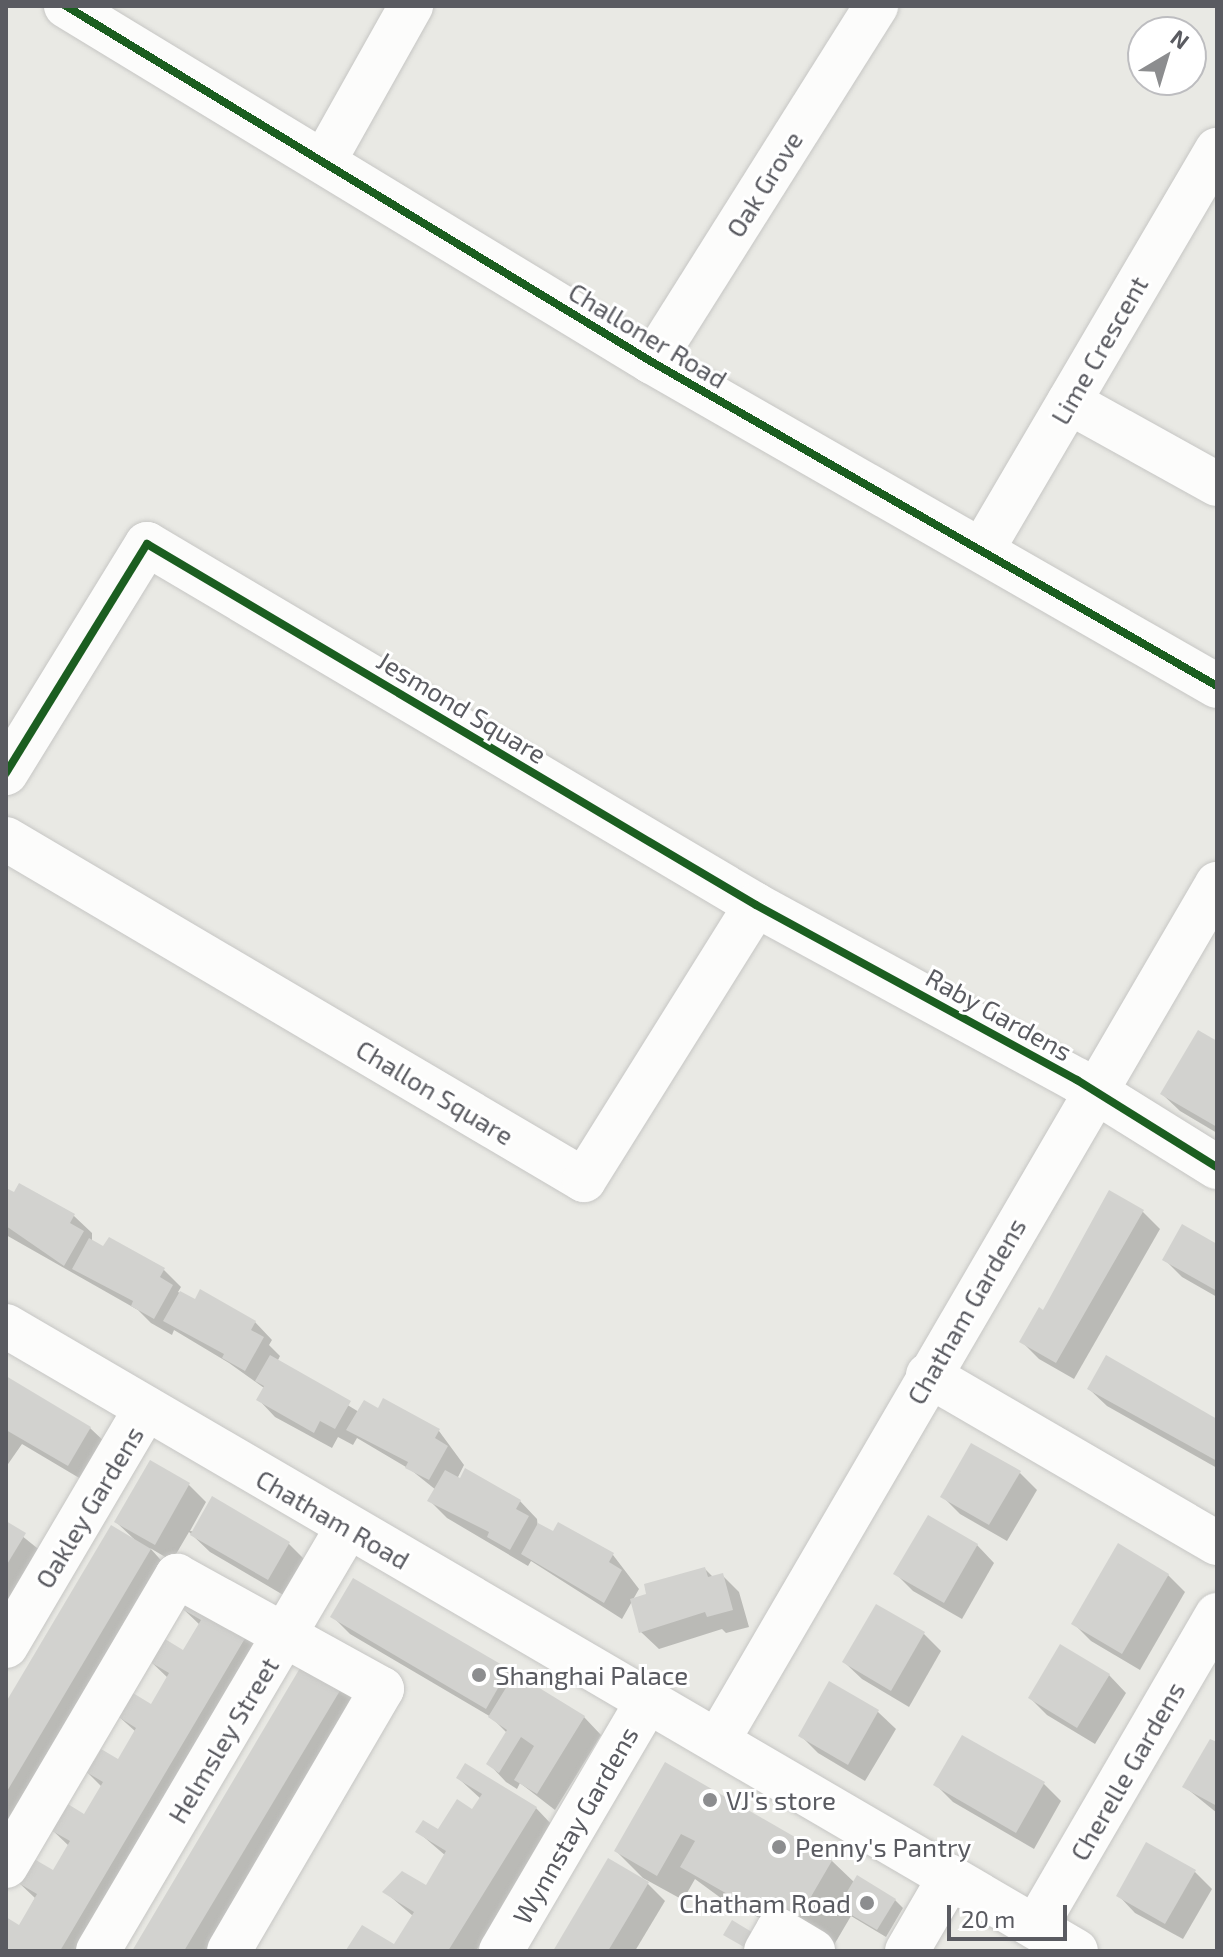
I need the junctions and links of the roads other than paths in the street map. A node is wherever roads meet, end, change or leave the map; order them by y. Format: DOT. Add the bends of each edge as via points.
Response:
graph roads {
  1 [pos="66,6"];
  2 [pos="411,6"];
  3 [pos="876,6"];
  4 [pos="1217,150"];
  5 [pos="324,161"];
  6 [pos="652,362"];
  7 [pos="1069,402"];
  8 [pos="1217,484"];
  9 [pos="982,550"];
  10 [pos="1217,686"];
  11 [pos="6,773"];
  12 [pos="6,839"];
  13 [pos="1217,884"];
  14 [pos="756,905"];
  15 [pos="1095,1093"];
  16 [pos="1217,1167"];
  17 [pos="6,1326"];
  18 [pos="928,1375"];
  19 [pos="146,1408"];
  20 [pos="347,1528"];
  21 [pos="1217,1543"];
  22 [pos="285,1635"];
  23 [pos="1210,1644"];
  24 [pos="6,1646"];
  25 [pos="649,1699"];
  26 [pos="718,1740"];
  27 [pos="6,1866"];
  28 [pos="950,1877"];
  29 [pos="1036,1926"];
  30 [pos="98,1951"];
  31 [pos="229,1951"];
  32 [pos="501,1951"];
  33 [pos="766,1951"];
  34 [pos="813,1951"];
  35 [pos="907,1951"];
  36 [pos="1076,1951"];
  1 -- 5 [label="street, Challoner Road"];
  2 -- 5 [label="street"];
  3 -- 6 [label="street, Oak Grove"];
  4 -- 7 [label="street, Lime Crescent"];
  5 -- 6 [label="street, Challoner Road"];
  6 -- 9 [label="street, Challoner Road"];
  7 -- 8 [label="street"];
  7 -- 9 [label="street, Lime Crescent"];
  9 -- 10 [label="street, Challoner Road"];
  11 -- 14 [label="street, Jesmond Square" via="147,544"];
  12 -- 14 [label="street, Challon Square" via="584,1180"];
  13 -- 15 [label="street, Chatham Gardens"];
  14 -- 15 [label="street, Raby Gardens"];
  15 -- 16 [label="street, Raby Gardens"];
  15 -- 18 [label="street, Chatham Gardens"];
  17 -- 19 [label="street, Chatham Road"];
  18 -- 21 [label="street"];
  18 -- 26 [label="street, Chatham Gardens"];
  19 -- 20 [label="street, Chatham Road"];
  19 -- 24 [label="street, Oakley Gardens"];
  20 -- 22 [label="street, Helmsley Street"];
  20 -- 25 [label="street, Chatham Road"];
  22 -- 27 [label="street" via="177,1576"];
  22 -- 30 [label="street, Helmsley Street"];
  22 -- 31 [label="street" via="382,1689"];
  23 -- 29 [label="street, Cherelle Gardens"];
  25 -- 26 [label="street, Chatham Road"];
  25 -- 32 [label="street, Wynnstay Gardens"];
  26 -- 28 [label="street, Chatham Road"];
  28 -- 29 [label="street, Chatham Road"];
  28 -- 35 [label="street"];
  29 -- 36 [label="street, Chatham Road"];
  33 -- 34 [label="street" via="778,1930"];
}
